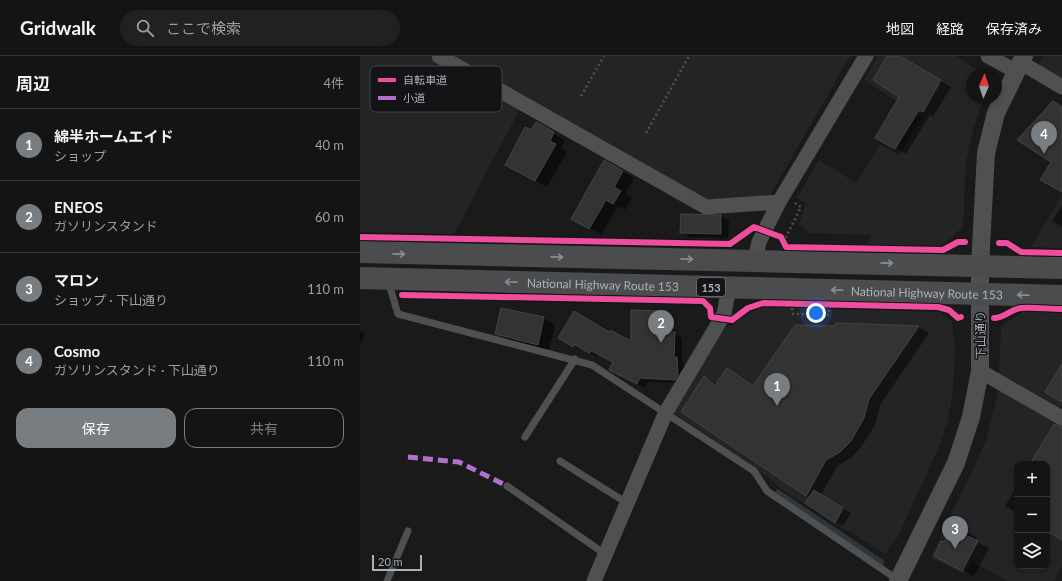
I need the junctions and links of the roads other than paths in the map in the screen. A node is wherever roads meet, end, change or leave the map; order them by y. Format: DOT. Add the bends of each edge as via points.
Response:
graph roads {
  1 [pos="439,56"];
  2 [pos="866,56"];
  3 [pos="988,56"];
  4 [pos="1020,63"];
  5 [pos="457,66"];
  6 [pos="1062,87"];
  7 [pos="502,92"];
  8 [pos="786,206"];
  9 [pos="360,252"];
  10 [pos="755,260"];
  11 [pos="980,266"];
  12 [pos="1062,268"];
  13 [pos="360,278"];
  14 [pos="387,279"];
  15 [pos="729,287"];
  16 [pos="980,294"];
  17 [pos="1062,296"];
  18 [pos="575,359"];
  19 [pos="980,371"];
  20 [pos="666,412"];
  21 [pos="1062,418"];
  22 [pos="525,437"];
  23 [pos="560,461"];
  24 [pos="508,486"];
  25 [pos="627,503"];
  26 [pos="408,531"];
  27 [pos="605,554"];
  28 [pos="387,581"];
  29 [pos="594,581"];
  30 [pos="899,581"];
  1 -- 5 [label="street"];
  2 -- 8 [label="street"];
  3 -- 4 [label="street"];
  4 -- 6 [label="street"];
  4 -- 11 [label="street, 下山通り" via="996,113 986,153"];
  7 -- 8 [label="street" via="706,207"];
  8 -- 10 [label="street" via="765,231 759,242"];
  9 -- 10 [label="highway, one-way"];
  10 -- 11 [label="highway, one-way"];
  11 -- 12 [label="highway"];
  11 -- 16 [label="street, 下山通り"];
  13 -- 14 [label="highway, National Highway Route 153 / 153"];
  15 -- 14 [label="highway, National Highway Route 153 / 153, one-way"];
  14 -- 18 [label="lane" via="398,314"];
  16 -- 15 [label="highway, National Highway Route 153 / 153, one-way"];
  15 -- 20 [label="street" via="724,314"];
  17 -- 16 [label="highway, National Highway Route 153 / 153, one-way"];
  16 -- 19 [label="street, 下山通り"];
  18 -- 20 [label="lane" via="592,364"];
  18 -- 22 [label="lane"];
  19 -- 21 [label="street"];
  19 -- 30 [label="street, 下山通り" via="971,417 956,463"];
  20 -- 25 [label="street"];
  20 -- 30 [label="lane" via="754,471 768,491"];
  23 -- 25 [label="lane"];
  24 -- 27 [label="lane"];
  25 -- 27 [label="street"];
  26 -- 28 [label="lane"];
  27 -- 29 [label="street"];
}
